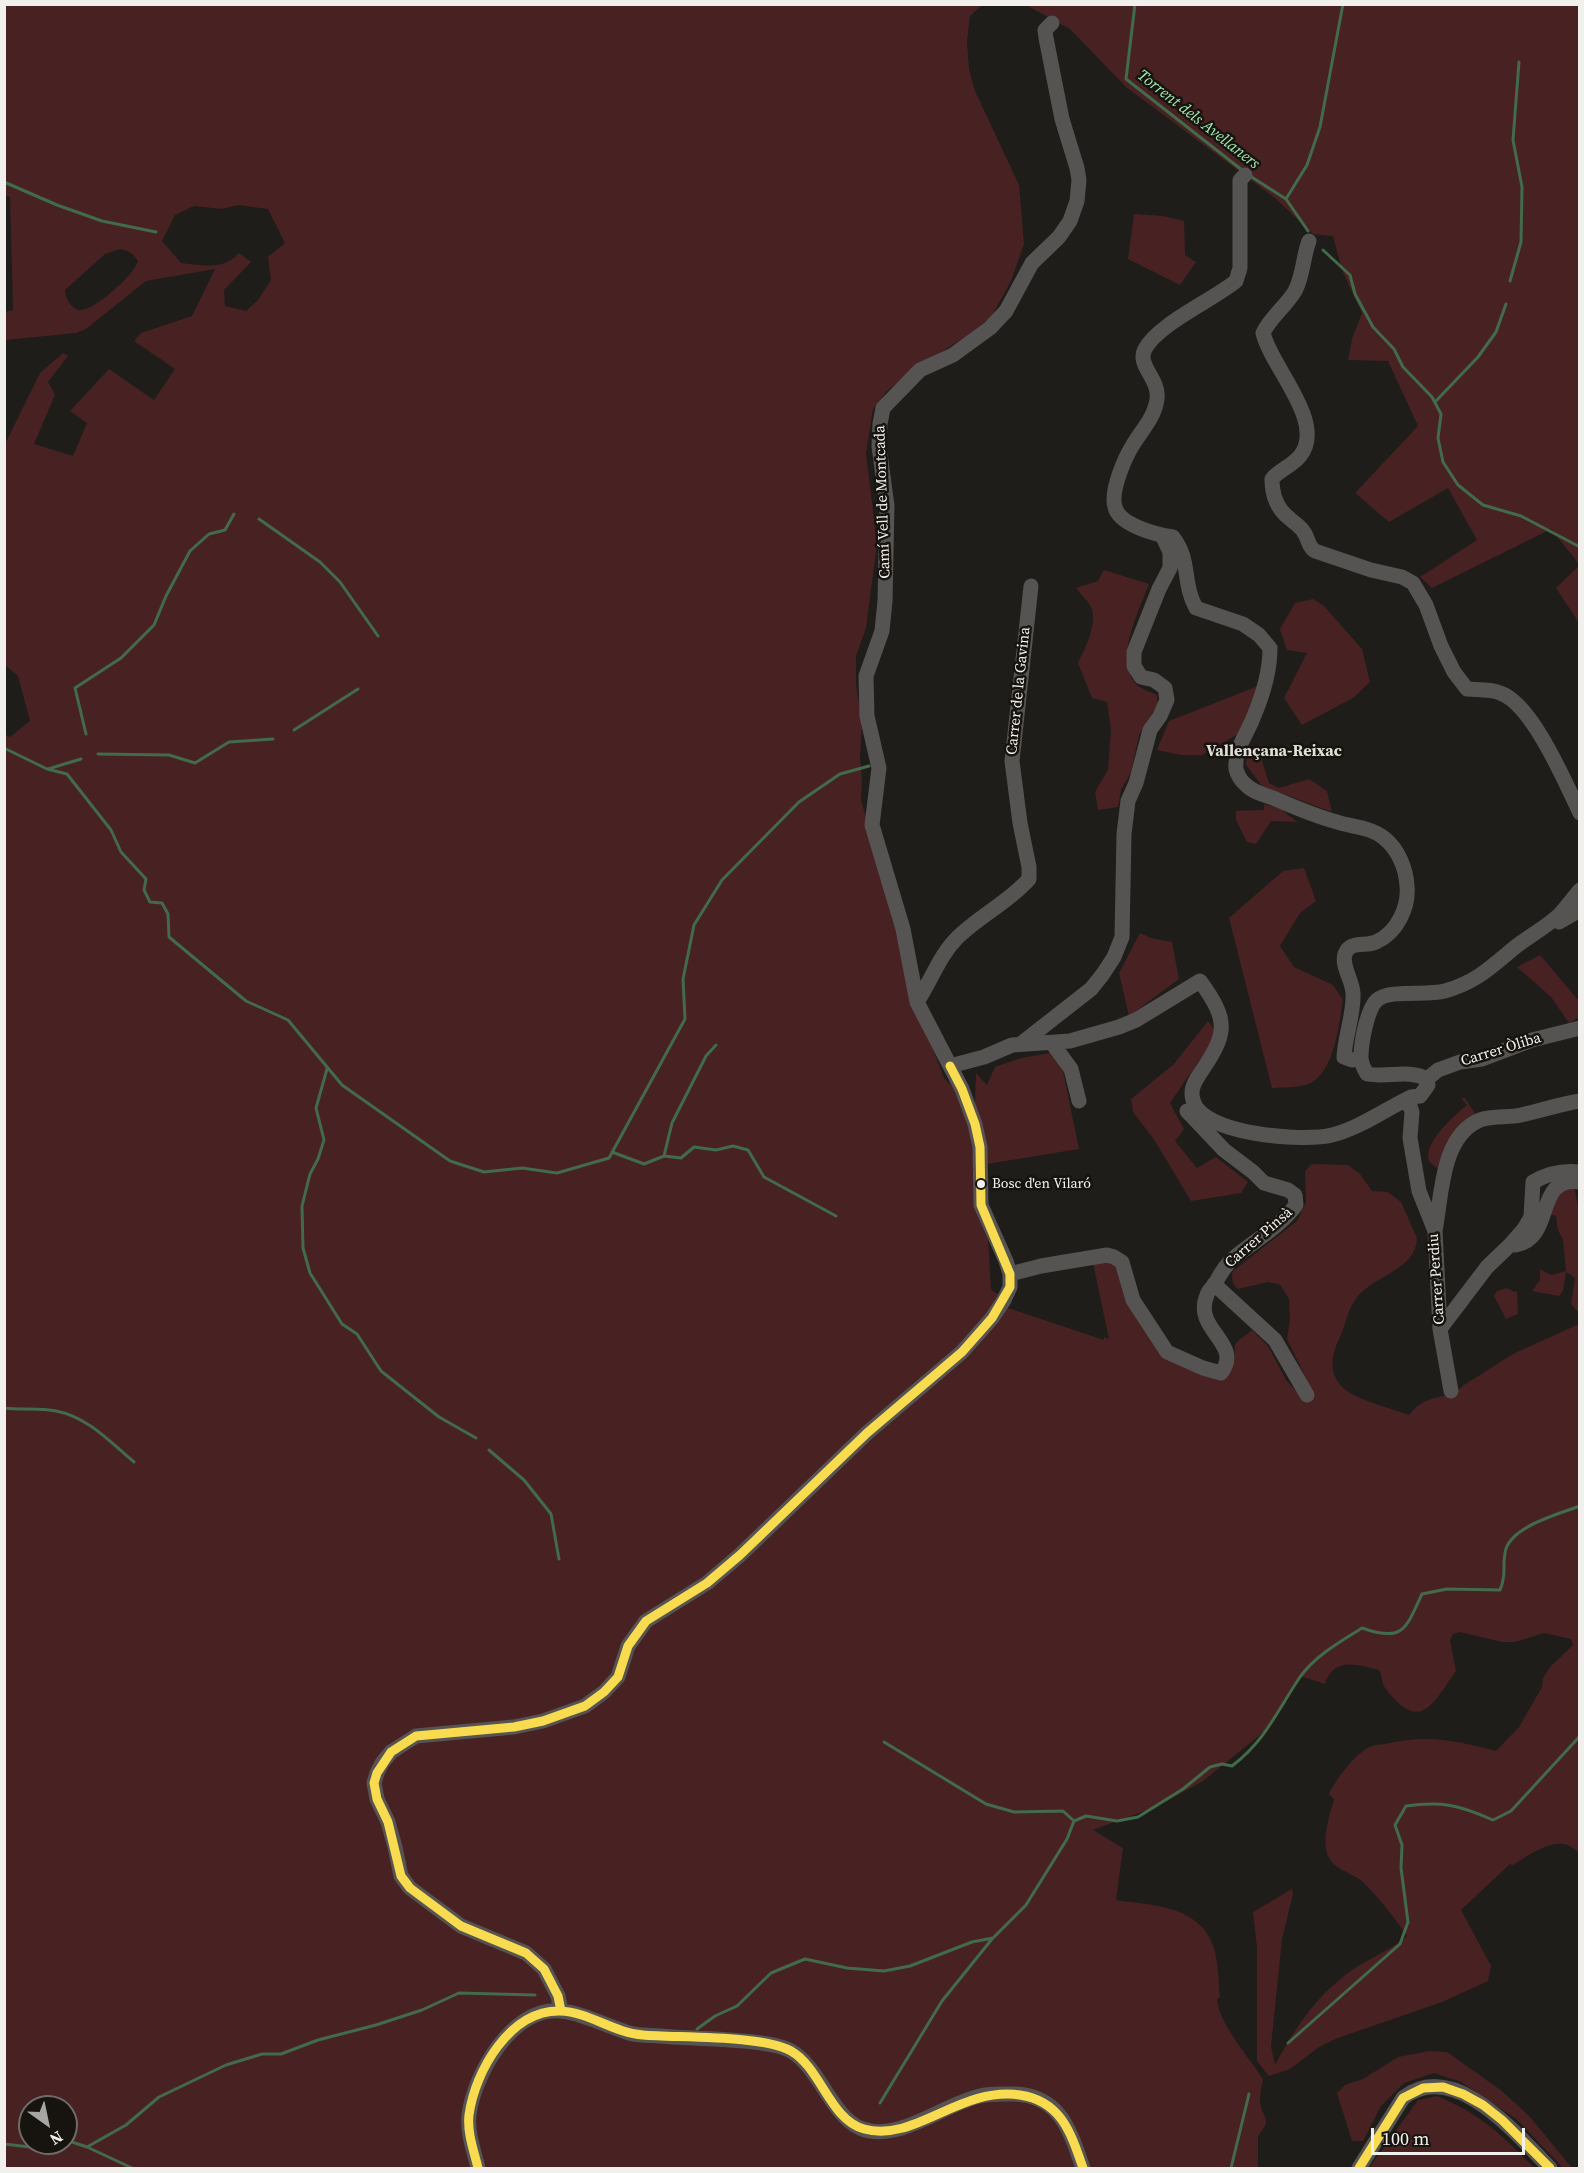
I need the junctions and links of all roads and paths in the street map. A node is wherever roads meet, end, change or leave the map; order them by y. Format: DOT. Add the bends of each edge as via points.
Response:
graph roads {
  1 [pos="1052,23"];
  2 [pos="1245,175"];
  3 [pos="1310,241"];
  4 [pos="1162,535"];
  5 [pos="1031,586"];
  6 [pos="1580,813"];
  7 [pos="1580,890"];
  8 [pos="1580,910"];
  9 [pos="1544,926"];
  10 [pos="917,1002"];
  11 [pos="1580,1028"];
  12 [pos="1022,1043"];
  13 [pos="1052,1043"];
  14 [pos="1360,1058"];
  15 [pos="950,1066"];
  16 [pos="1426,1079"];
  17 [pos="1192,1094"];
  18 [pos="1079,1101"];
  19 [pos="1403,1101"];
  20 [pos="1580,1101"];
  21 [pos="1580,1172"];
  22 [pos="1580,1182"];
  23 [pos="1435,1231"];
  24 [pos="1510,1245"];
  25 [pos="1010,1274"];
  26 [pos="1214,1284"];
  27 [pos="1440,1329"];
  28 [pos="1451,1391"];
  29 [pos="1307,1395"];
  30 [pos="561,2011"];
  31 [pos="478,2169"];
  32 [pos="1083,2169"];
  33 [pos="1359,2169"];
  34 [pos="1550,2169"];
  1 -- 10 [label="street, Camí Vell de Montcada" via="1045,30 1052,73 1079,180 1070,221 1032,263 1006,311 953,355 920,370 883,408 880,424 887,564 882,631 866,676 867,716 879,768 872,825 903,929"];
  2 -- 4 [label="street" via="1240,180 1240,268 1236,281 1170,324 1144,349 1143,360 1157,385 1158,398 1149,422 1122,462 1114,507 1132,525"];
  3 -- 6 [label="street" via="1296,288 1263,333 1285,381 1298,399 1307,428 1301,455 1272,479 1275,503 1304,532 1315,551 1413,583 1454,672 1467,689 1501,693 1531,720"];
  4 -- 12 [label="street" via="1170,552 1170,568 1134,652 1134,666 1141,677 1165,688 1167,700 1150,730 1128,801 1122,937 1114,957 1091,989"];
  4 -- 14 [label="street" via="1173,537 1179,544 1187,588 1196,608 1243,624 1270,648 1262,698 1235,758 1236,772 1244,784 1302,811 1366,828 1383,837 1404,866 1407,904 1400,919 1377,942 1354,944 1345,952 1343,962 1353,996 1344,1057"];
  5 -- 10 [label="street, Carrer de la Gavina" via="1012,761 1029,879 956,940"];
  7 -- 9 [label="street" via="1562,913"];
  8 -- 9 [label="street"];
  9 -- 14 [label="street" via="1495,966 1460,987 1384,996 1375,1001"];
  10 -- 15 [label="street, Camí Vell de Montcada"];
  11 -- 16 [label="street, Carrer Òliba" via="1532,1040 1482,1059 1460,1062"];
  12 -- 13 [label="street"];
  12 -- 15 [label="street"];
  13 -- 17 [label="street" via="1136,1020 1200,981 1219,1011 1222,1027 1219,1045 1192,1086"];
  13 -- 18 [label="street" via="1071,1069"];
  14 -- 16 [label="street" via="1367,1074 1413,1073"];
  15 -- 25 [label="street, Camí Vell de Montcada" via="975,1124 980,1147 981,1205"];
  16 -- 19 [label="street" via="1428,1085 1419,1096"];
  17 -- 19 [label="street" via="1192,1101 1202,1115 1219,1125 1262,1135 1308,1137 1348,1130"];
  17 -- 26 [label="street, Carrer Pinsà" via="1184,1094 1182,1101 1197,1124 1264,1183 1295,1195 1296,1205 1278,1226 1232,1259"];
  19 -- 23 [label="street, Carrer Perdiu" via="1412,1112 1410,1138 1419,1191"];
  20 -- 23 [label="street" via="1482,1119 1460,1134 1443,1180"];
  21 -- 24 [label="street" via="1557,1172 1533,1182 1531,1217"];
  22 -- 24 [label="street" via="1561,1184 1551,1191 1535,1233 1520,1245"];
  23 -- 27 [label="street, Carrer Perdiu"];
  24 -- 27 [label="street" via="1487,1267"];
  25 -- 26 [label="street, Carrer Pinsà" via="1107,1255 1114,1257 1122,1262 1133,1300 1167,1352 1221,1373 1228,1355 1207,1323 1204,1310"];
  25 -- 30 [label="street" via="1004,1300 962,1352 867,1433 740,1555 706,1583 646,1621 628,1646 618,1677 604,1692 585,1706 543,1721 416,1736 391,1752 382,1763 374,1783 401,1876 410,1888 461,1926 526,1953 544,1969"];
  26 -- 29 [label="street" via="1275,1340"];
  27 -- 28 [label="street, Carrer Perdiu"];
  30 -- 31 [label="street" via="538,2012 521,2022 491,2057 469,2116"];
  30 -- 32 [label="street" via="632,2034 750,2042 789,2049 806,2062 846,2118 870,2131 908,2126 979,2096 1039,2098 1061,2116"];
  33 -- 34 [label="street" via="1402,2098 1434,2086 1464,2094 1481,2104"];
}
